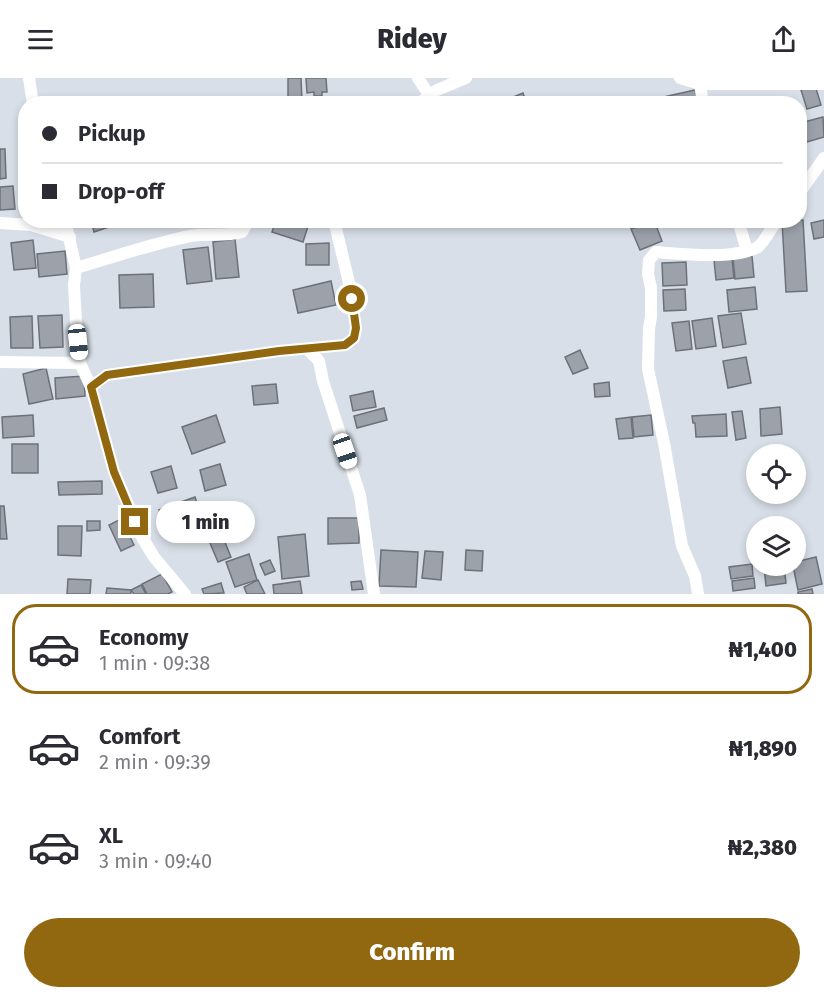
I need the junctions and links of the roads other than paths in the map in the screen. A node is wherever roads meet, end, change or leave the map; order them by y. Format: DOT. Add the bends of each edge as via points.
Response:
graph roads {
  1 [pos="29,78"];
  2 [pos="418,78"];
  3 [pos="466,78"];
  4 [pos="680,78"];
  5 [pos="449,82"];
  6 [pos="700,84"];
  7 [pos="824,84"];
  8 [pos="429,95"];
  9 [pos="32,96"];
  10 [pos="702,96"];
  11 [pos="824,158"];
  12 [pos="807,182"];
  13 [pos="0,223"];
  14 [pos="18,224"];
  15 [pos="41,228"];
  16 [pos="67,228"];
  17 [pos="244,228"];
  18 [pos="336,228"];
  19 [pos="740,228"];
  20 [pos="772,228"];
  21 [pos="70,237"];
  22 [pos="747,251"];
  23 [pos="76,268"];
  24 [pos="328,347"];
  25 [pos="308,350"];
  26 [pos="320,361"];
  27 [pos="0,362"];
  28 [pos="80,363"];
  29 [pos="91,387"];
  30 [pos="185,594"];
  31 [pos="374,594"];
  32 [pos="698,594"];
  1 -- 9 [label="street"];
  2 -- 8 [label="street"];
  3 -- 5 [label="street"];
  4 -- 6 [label="street"];
  5 -- 8 [label="street"];
  6 -- 7 [label="street"];
  6 -- 10 [label="street"];
  11 -- 12 [label="street"];
  13 -- 14 [label="street"];
  15 -- 21 [label="street"];
  16 -- 21 [label="street"];
  17 -- 23 [label="street" via="231,235 192,236 149,246"];
  18 -- 24 [label="street" via="356,328 354,338 345,345"];
  19 -- 22 [label="street"];
  20 -- 22 [label="street" via="760,246"];
  21 -- 23 [label="street"];
  22 -- 32 [label="street" via="724,255 656,252 648,274 648,369 682,546"];
  23 -- 28 [label="street"];
  24 -- 25 [label="street"];
  24 -- 26 [label="street"];
  25 -- 26 [label="street"];
  25 -- 29 [label="street" via="107,375"];
  26 -- 31 [label="street" via="360,495"];
  27 -- 28 [label="street"];
  28 -- 29 [label="street"];
  29 -- 30 [label="street" via="126,505 154,556"];
}
